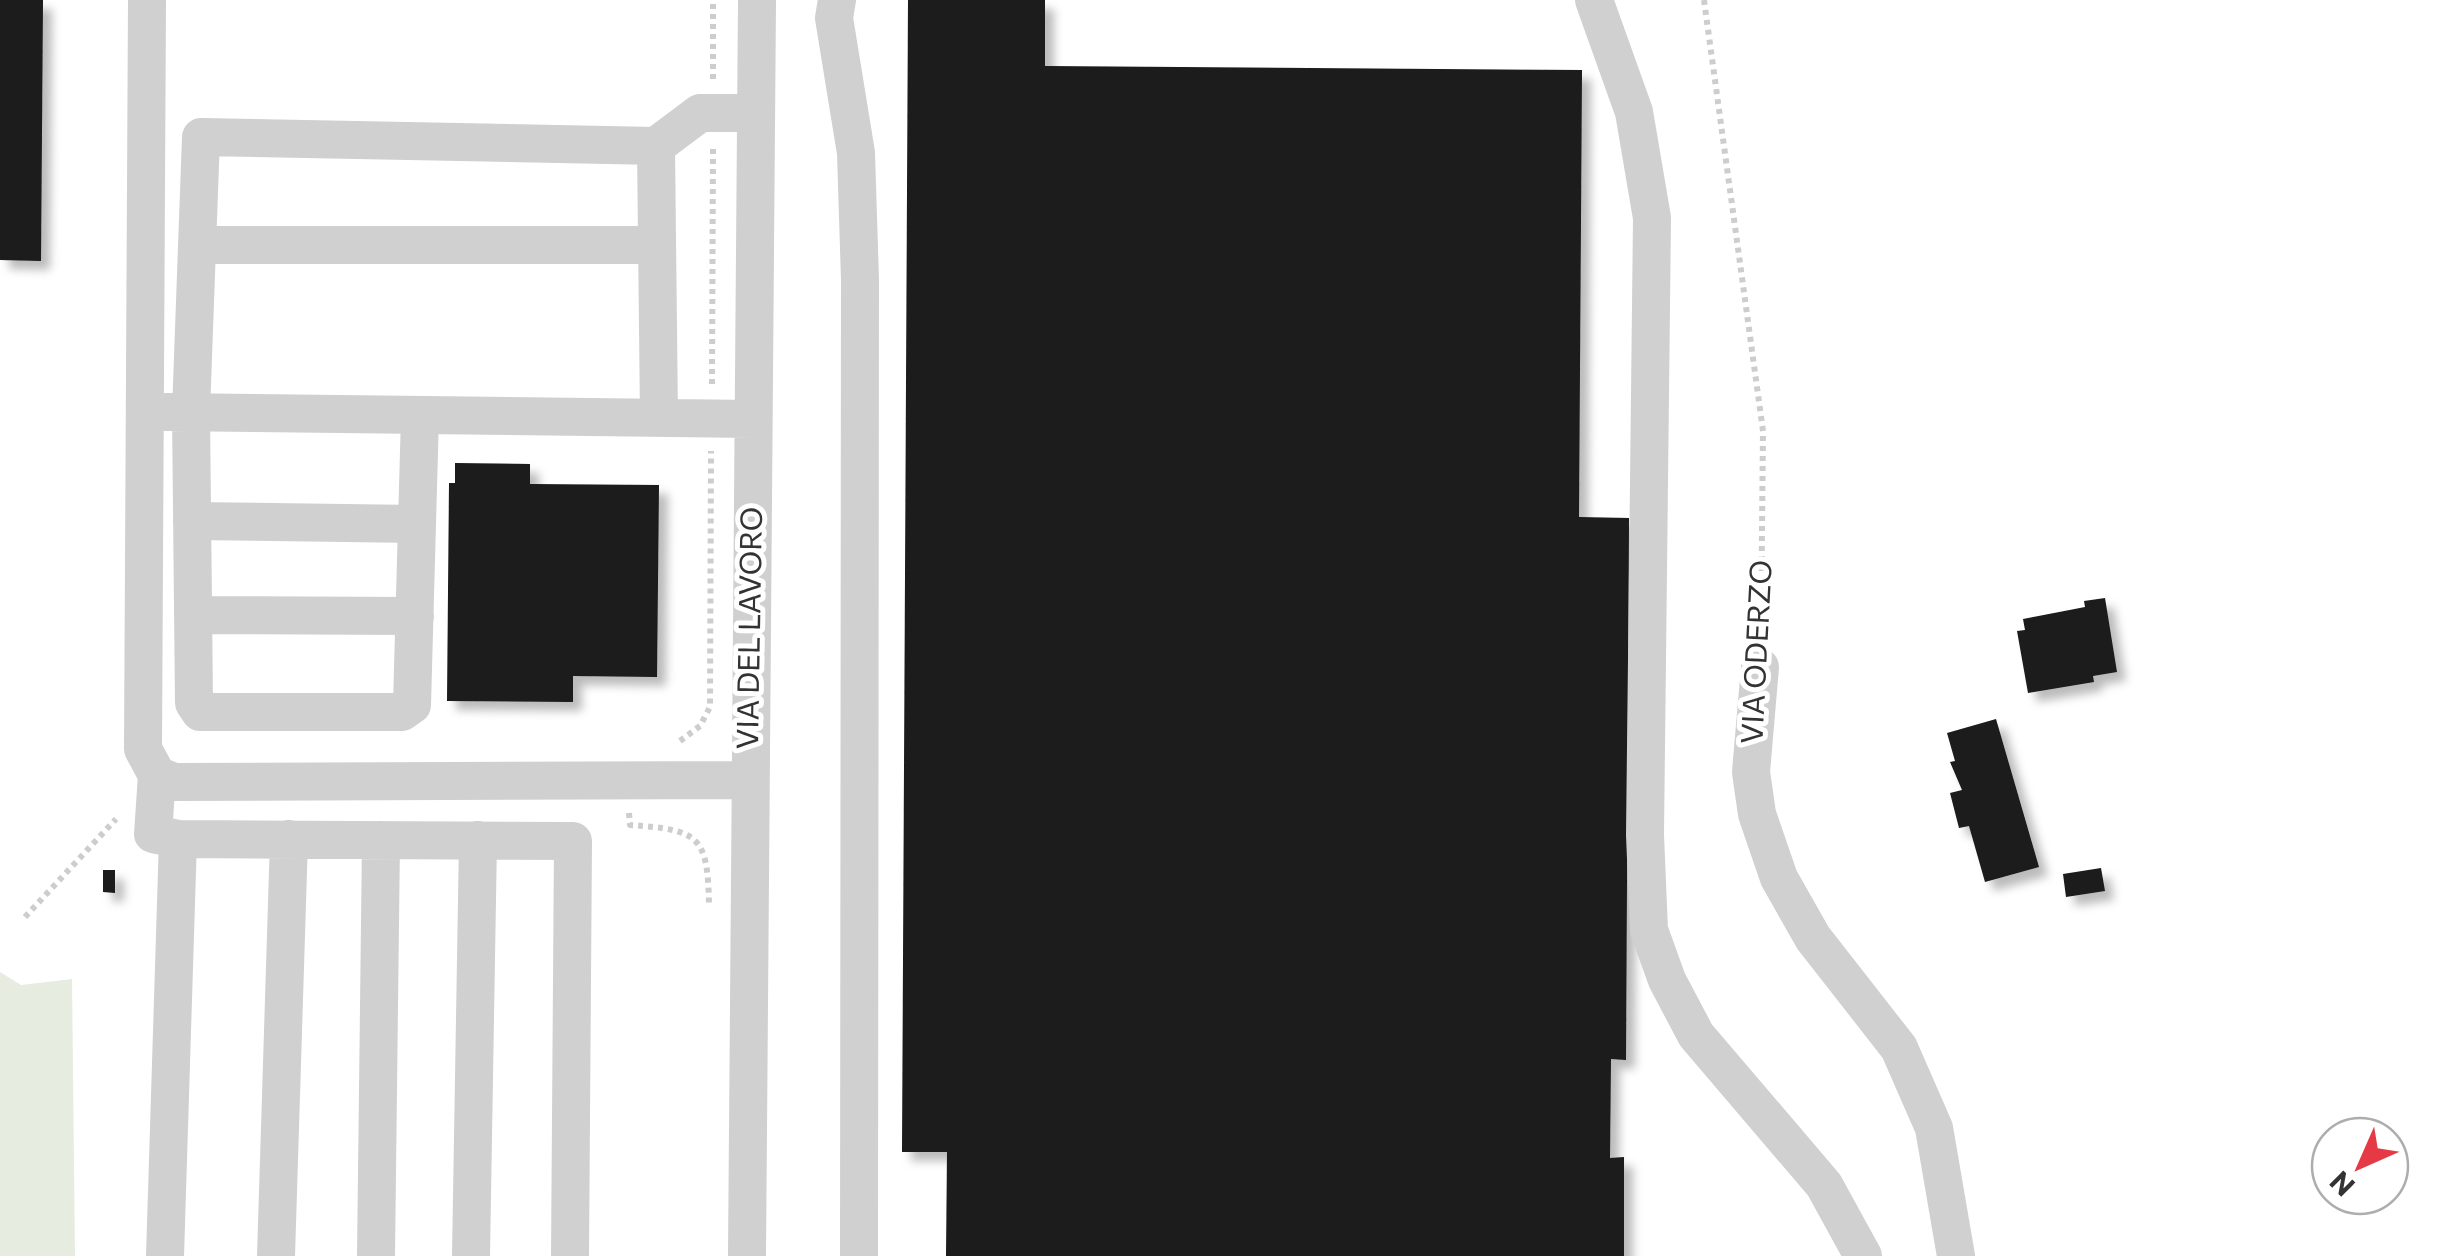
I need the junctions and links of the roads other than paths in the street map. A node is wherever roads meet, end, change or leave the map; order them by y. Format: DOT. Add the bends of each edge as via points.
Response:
graph roads {
  1 [pos="147,0"];
  2 [pos="757,0"];
  3 [pos="838,0"];
  4 [pos="1594,0"];
  5 [pos="756,112"];
  6 [pos="656,146"];
  7 [pos="197,244"];
  8 [pos="657,245"];
  9 [pos="145,412"];
  10 [pos="191,412"];
  11 [pos="420,415"];
  12 [pos="659,418"];
  13 [pos="753,419"];
  14 [pos="192,521"];
  15 [pos="417,524"];
  16 [pos="193,614"];
  17 [pos="415,616"];
  18 [pos="1760,667"];
  19 [pos="156,775"];
  20 [pos="749,780"];
  21 [pos="178,839"];
  22 [pos="289,839"];
  23 [pos="381,840"];
  24 [pos="478,840"];
  25 [pos="165,1256"];
  26 [pos="276,1256"];
  27 [pos="376,1256"];
  28 [pos="472,1256"];
  29 [pos="570,1256"];
  30 [pos="747,1256"];
  31 [pos="859,1256"];
  32 [pos="1863,1256"];
  33 [pos="1956,1256"];
  1 -- 9 [label="street"];
  2 -- 5 [label="street, VIA DEL LAVORO"];
  3 -- 31 [label="street" via="834,18 856,154 860,280"];
  4 -- 32 [label="street" via="1634,112 1652,218 1649,930 1696,1035 1824,1185"];
  5 -- 6 [label="street" via="688,120"];
  5 -- 13 [label="street, VIA DEL LAVORO"];
  6 -- 7 [label="street" via="201,137"];
  6 -- 8 [label="street"];
  7 -- 8 [label="street"];
  7 -- 10 [label="street"];
  8 -- 12 [label="street"];
  9 -- 10 [label="street"];
  9 -- 19 [label="street" via="143,749"];
  10 -- 11 [label="street"];
  10 -- 14 [label="street"];
  11 -- 12 [label="street"];
  11 -- 15 [label="street"];
  12 -- 13 [label="street"];
  13 -- 20 [label="street, VIA DEL LAVORO"];
  14 -- 15 [label="street"];
  14 -- 16 [label="street"];
  15 -- 17 [label="street"];
  16 -- 17 [label="street"];
  16 -- 17 [label="street" via="194,703 200,712 402,712 412,705"];
  18 -- 33 [label="street, VIA ODERZO" via="1750,772 1757,814 1779,878 1813,938 1900,1048 1934,1128"];
  19 -- 20 [label="street" via="174,782"];
  19 -- 21 [label="street" via="154,834"];
  20 -- 30 [label="street, VIA DEL LAVORO"];
  21 -- 22 [label="street"];
  21 -- 25 [label="street"];
  22 -- 23 [label="street"];
  22 -- 26 [label="street"];
  23 -- 24 [label="street"];
  23 -- 27 [label="street"];
  24 -- 28 [label="street"];
  24 -- 29 [label="street" via="573,841"];
}
